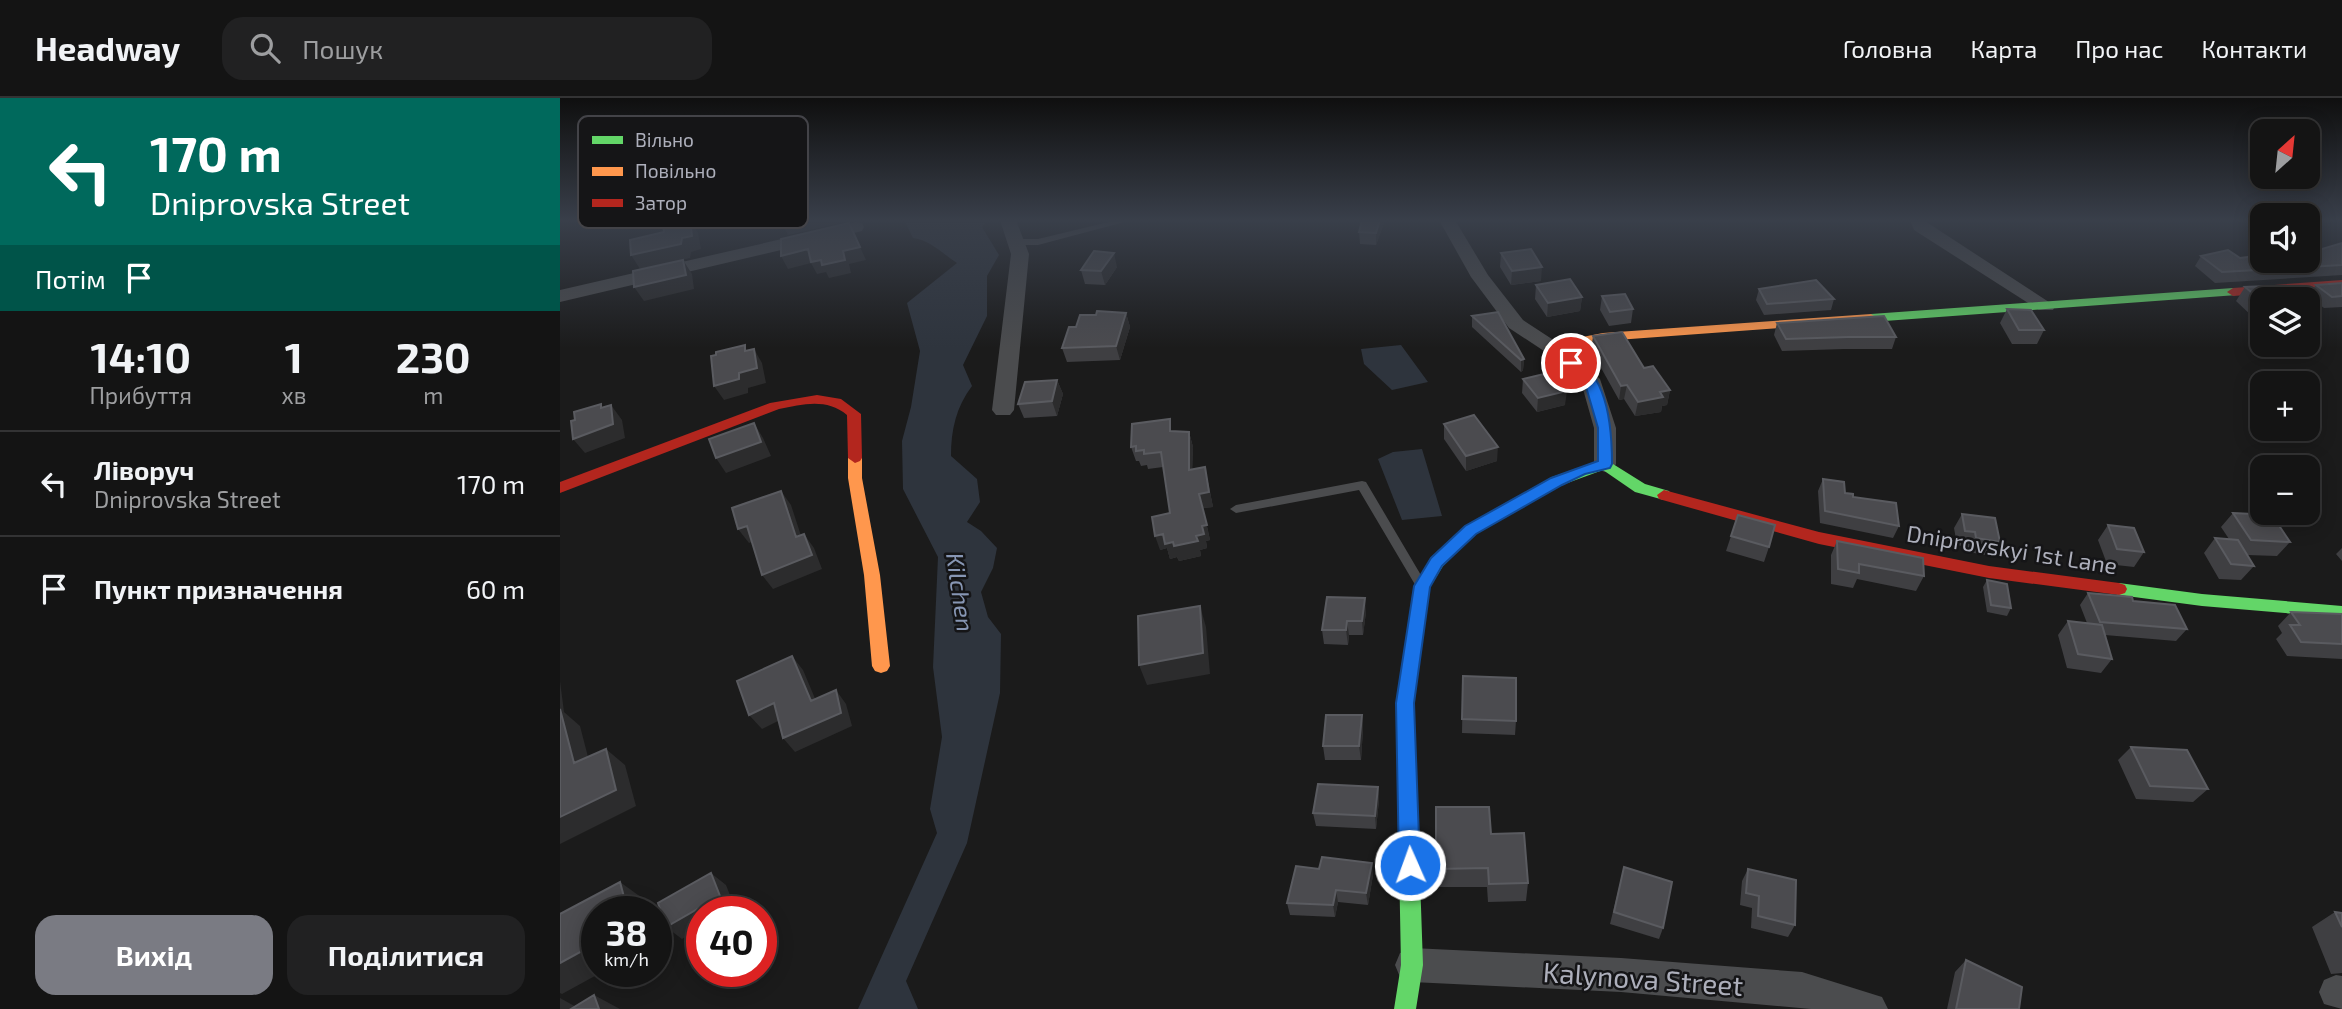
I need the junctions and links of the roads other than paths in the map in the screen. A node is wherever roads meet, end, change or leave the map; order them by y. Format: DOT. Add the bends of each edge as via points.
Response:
graph roads {
  1 [pos="702,263"];
  2 [pos="1019,263"];
  3 [pos="1472,263"];
  4 [pos="1978,263"];
  5 [pos="2342,284"];
  6 [pos="560,296"];
  7 [pos="2046,306"];
  8 [pos="1552,347"];
  9 [pos="1003,410"];
  10 [pos="1605,464"];
  11 [pos="560,488"];
  12 [pos="1236,509"];
  13 [pos="1422,586"];
  14 [pos="2342,612"];
  15 [pos="881,666"];
  16 [pos="1412,965"];
  17 [pos="1405,1009"];
  18 [pos="1870,1009"];
  1 -- 6 [label="street"];
  2 -- 9 [label="street"];
  3 -- 8 [label="street" via="1516,324"];
  4 -- 7 [label="street"];
  5 -- 7 [label="street"];
  7 -- 8 [label="street" via="1603,337"];
  8 -- 10 [label="street" via="1590,379 1605,428"];
  10 -- 13 [label="street" via="1557,481 1471,530 1437,562"];
  10 -- 14 [label="street, Dniprovskyi 1st Lane" via="1640,488 1845,543 2003,574 2202,600"];
  11 -- 15 [label="street" via="775,406 837,399 854,414 855,478 872,575"];
  12 -- 13 [label="lane" via="1362,485"];
  13 -- 16 [label="street" via="1405,703"];
  16 -- 17 [label="street"];
  16 -- 18 [label="street, Kalynova Street" via="1802,989"];
}
